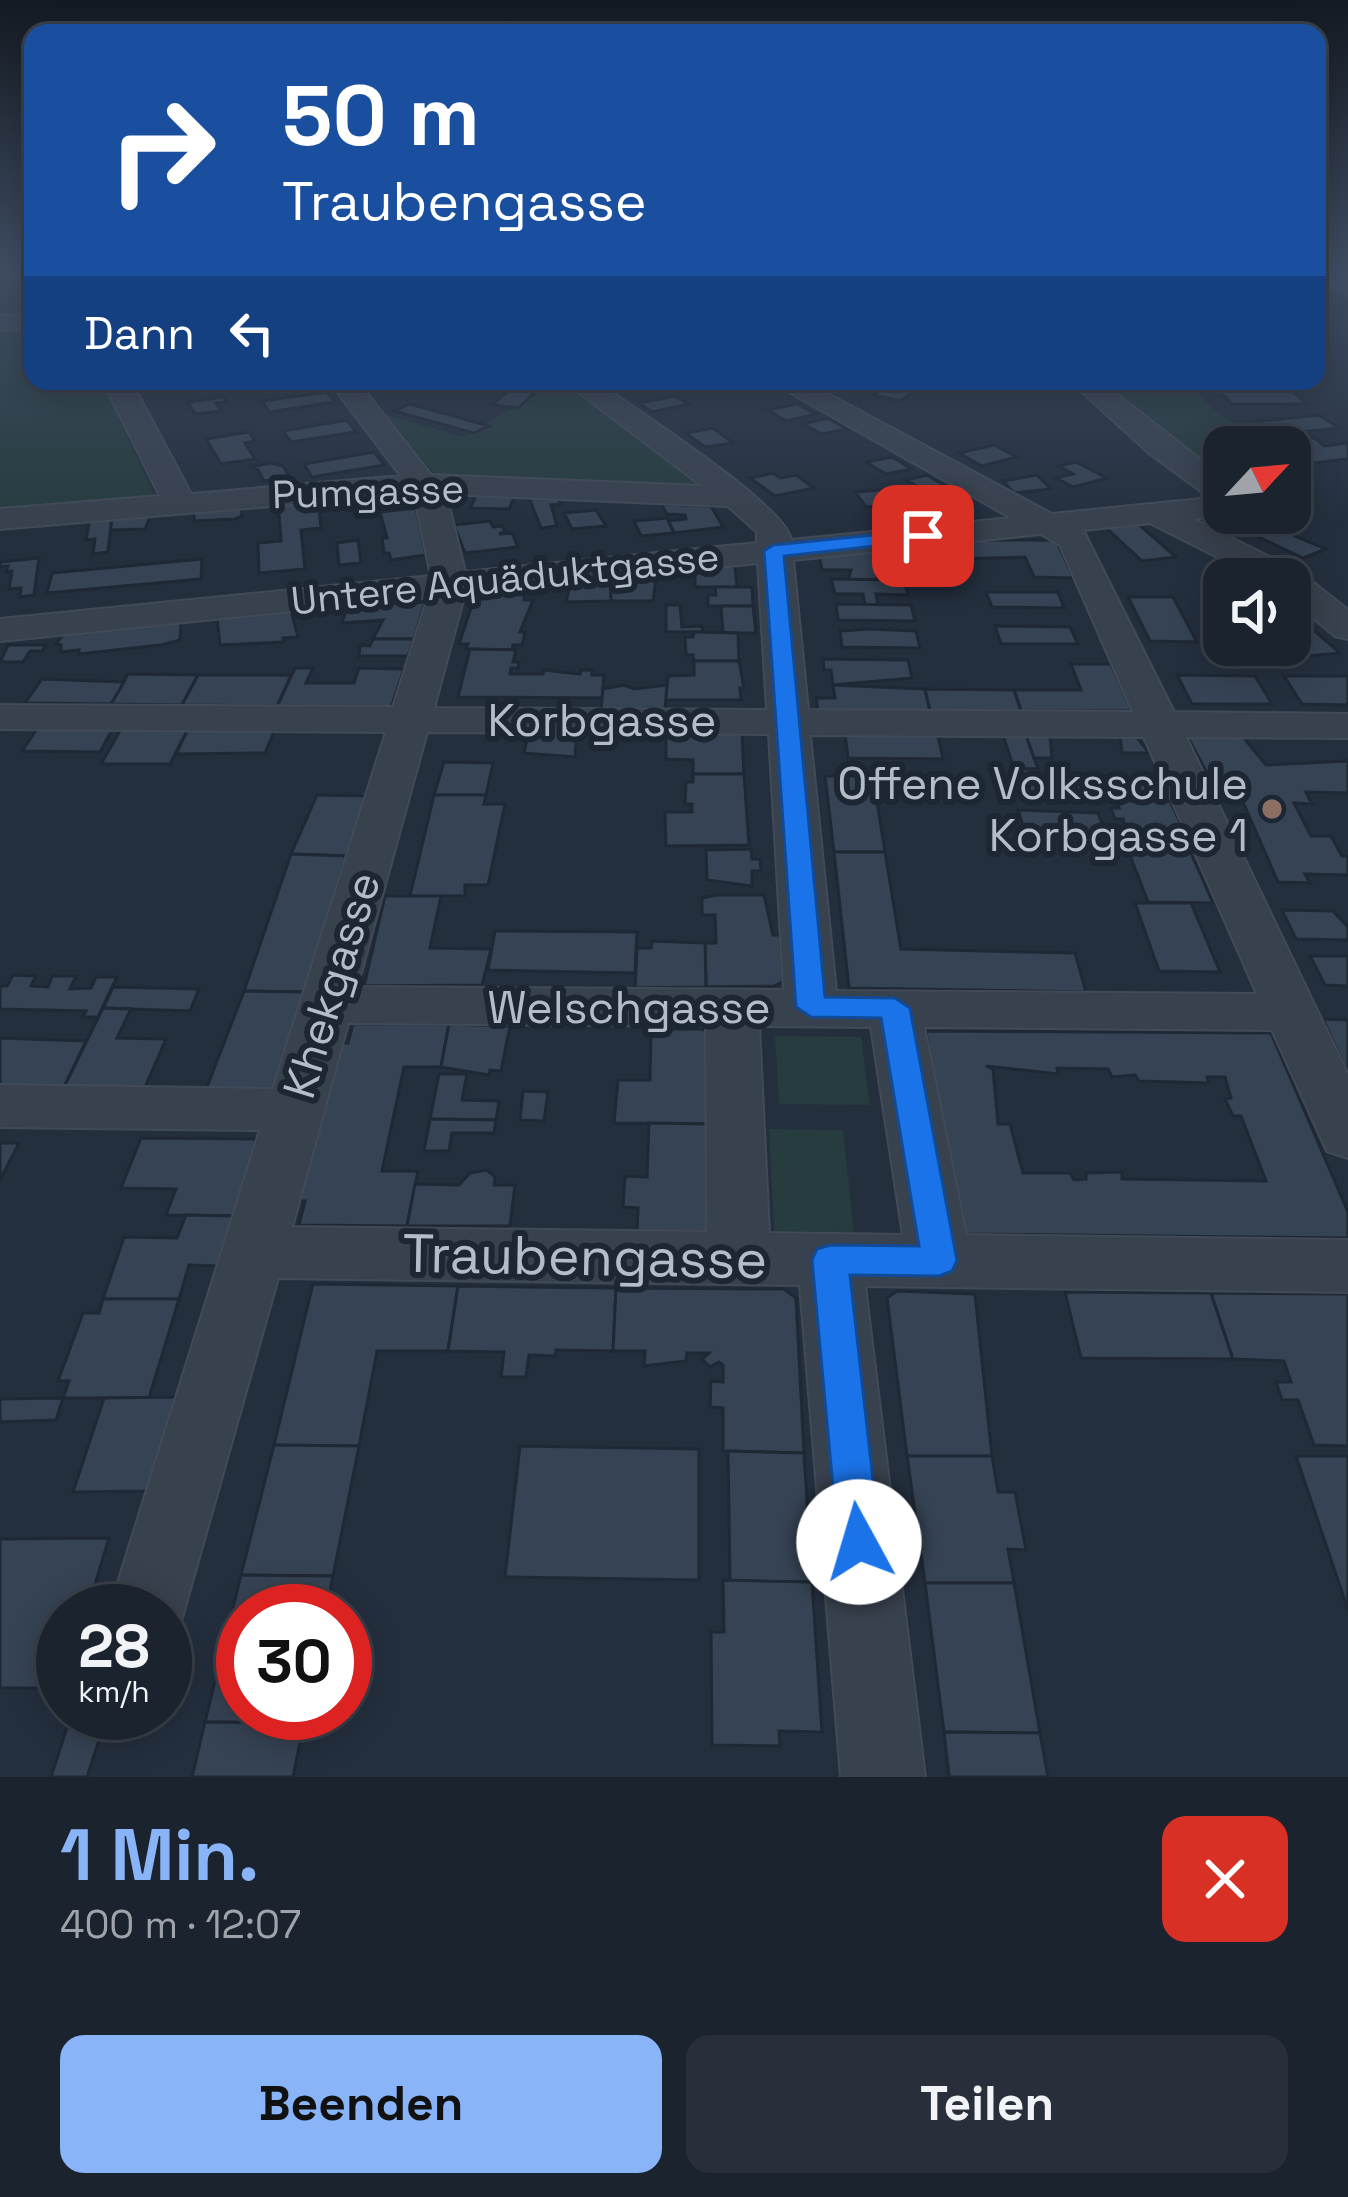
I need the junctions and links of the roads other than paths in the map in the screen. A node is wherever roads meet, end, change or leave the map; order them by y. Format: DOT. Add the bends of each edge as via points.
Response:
graph roads {
  1 [pos="122,390"];
  2 [pos="350,390"];
  3 [pos="590,390"];
  4 [pos="811,390"];
  5 [pos="1095,390"];
  6 [pos="1203,481"];
  7 [pos="423,484"];
  8 [pos="1108,495"];
  9 [pos="1203,495"];
  10 [pos="737,497"];
  11 [pos="1203,499"];
  12 [pos="179,502"];
  13 [pos="1153,512"];
  14 [pos="1024,515"];
  15 [pos="0,519"];
  16 [pos="773,540"];
  17 [pos="1245,558"];
  18 [pos="448,574"];
  19 [pos="1311,598"];
  20 [pos="0,606"];
  21 [pos="1348,628"];
  22 [pos="0,630"];
  23 [pos="0,717"];
  24 [pos="412,719"];
  25 [pos="788,722"];
  26 [pos="1160,726"];
  27 [pos="1348,726"];
  28 [pos="326,1005"];
  29 [pos="811,1007"];
  30 [pos="895,1008"];
  31 [pos="732,1009"];
  32 [pos="1292,1012"];
  33 [pos="0,1106"];
  34 [pos="292,1110"];
  35 [pos="1346,1130"];
  36 [pos="254,1252"];
  37 [pos="739,1258"];
  38 [pos="830,1260"];
  39 [pos="939,1261"];
  40 [pos="1348,1266"];
  41 [pos="156,1584"];
  42 [pos="883,1777"];
  1 -- 12 [label="street"];
  2 -- 7 [label="street"];
  3 -- 10 [label="street"];
  4 -- 14 [label="street" via="842,400"];
  5 -- 6 [label="street"];
  7 -- 10 [label="street, Pumgasse"];
  7 -- 12 [label="street, Pumgasse"];
  7 -- 18 [label="street"];
  8 -- 9 [label="street"];
  8 -- 13 [label="street"];
  8 -- 14 [label="street"];
  10 -- 16 [label="street"];
  11 -- 13 [label="street, Untere Aquäduktgasse"];
  12 -- 15 [label="street, Pumgasse"];
  13 -- 14 [label="street, Untere Aquäduktgasse"];
  13 -- 17 [label="street"];
  14 -- 16 [label="street, Untere Aquäduktgasse"];
  14 -- 26 [label="street" via="1074,539"];
  16 -- 18 [label="street, Untere Aquäduktgasse"];
  16 -- 25 [label="street"];
  18 -- 20 [label="street"];
  18 -- 22 [label="street, Untere Aquäduktgasse"];
  18 -- 24 [label="street, Khekgasse"];
  19 -- 21 [label="street"];
  23 -- 24 [label="street, Korbgasse"];
  24 -- 25 [label="street, Korbgasse"];
  24 -- 28 [label="street, Khekgasse"];
  25 -- 26 [label="street, Korbgasse"];
  25 -- 29 [label="street"];
  26 -- 27 [label="street, Korbgasse"];
  26 -- 32 [label="street"];
  28 -- 31 [label="street, Welschgasse"];
  28 -- 34 [label="street, Khekgasse"];
  29 -- 30 [label="street, Welschgasse"];
  29 -- 31 [label="street, Welschgasse"];
  30 -- 32 [label="street, Welschgasse"];
  30 -- 39 [label="street"];
  31 -- 37 [label="street"];
  32 -- 35 [label="street"];
  33 -- 34 [label="street"];
  34 -- 36 [label="street, Khekgasse"];
  36 -- 37 [label="street, Traubengasse"];
  36 -- 41 [label="street, Khekgasse"];
  37 -- 38 [label="street, Traubengasse"];
  38 -- 39 [label="street, Traubengasse"];
  38 -- 42 [label="street"];
  39 -- 40 [label="street, Traubengasse"];
}
